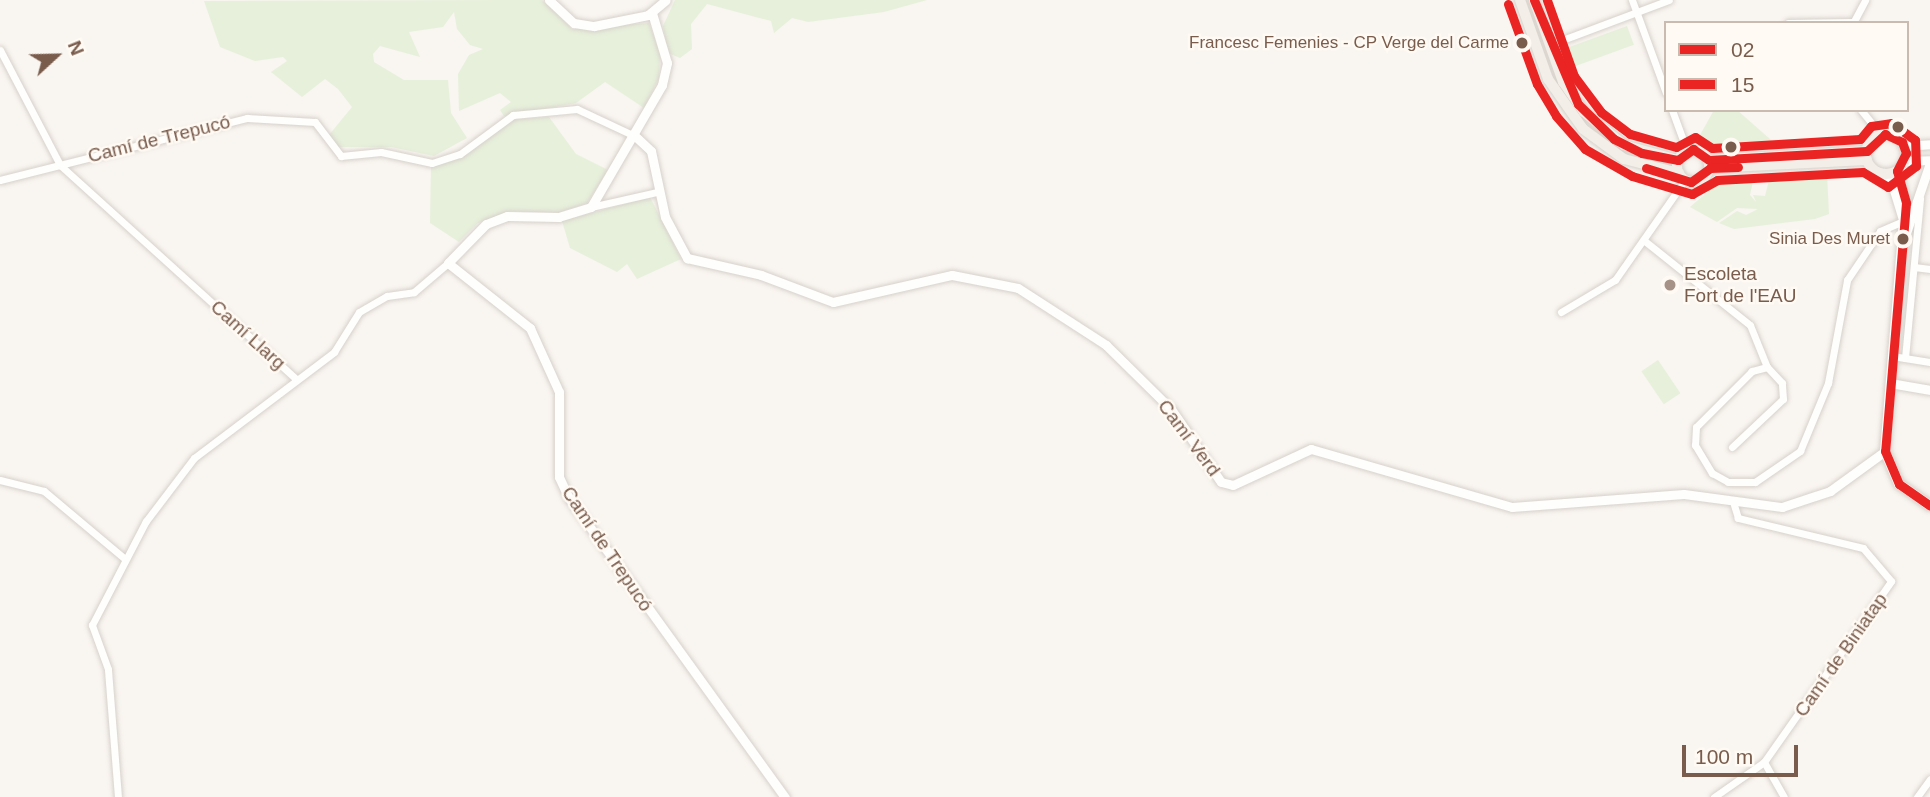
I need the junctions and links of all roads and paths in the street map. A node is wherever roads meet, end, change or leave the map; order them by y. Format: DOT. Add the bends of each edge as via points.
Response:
graph roads {
  1 [pos="549,0"];
  2 [pos="666,0"];
  3 [pos="1520,0"];
  4 [pos="1534,0"];
  5 [pos="1632,0"];
  6 [pos="1669,0"];
  7 [pos="1865,0"];
  8 [pos="652,13"];
  9 [pos="1638,16"];
  10 [pos="1806,21"];
  11 [pos="1851,21"];
  12 [pos="1854,21"];
  13 [pos="1549,45"];
  14 [pos="0,50"];
  15 [pos="1664,88"];
  16 [pos="1673,112"];
  17 [pos="1863,112"];
  18 [pos="1881,135"];
  19 [pos="635,136"];
  20 [pos="1930,145"];
  21 [pos="1905,146"];
  22 [pos="1686,151"];
  23 [pos="1867,155"];
  24 [pos="1678,160"];
  25 [pos="1930,161"];
  26 [pos="1905,162"];
  27 [pos="1709,164"];
  28 [pos="60,165"];
  29 [pos="1898,171"];
  30 [pos="1882,174"];
  31 [pos="1682,177"];
  32 [pos="0,180"];
  33 [pos="1920,186"];
  34 [pos="657,192"];
  35 [pos="591,207"];
  36 [pos="1904,220"];
  37 [pos="1646,242"];
  38 [pos="1902,251"];
  39 [pos="448,263"];
  40 [pos="1914,267"];
  41 [pos="1930,269"];
  42 [pos="1561,312"];
  43 [pos="1892,356"];
  44 [pos="1905,358"];
  45 [pos="1930,362"];
  46 [pos="1767,367"];
  47 [pos="295,378"];
  48 [pos="1890,383"];
  49 [pos="1930,390"];
  50 [pos="1732,447"];
  51 [pos="1885,450"];
  52 [pos="0,480"];
  53 [pos="1734,505"];
  54 [pos="1930,506"];
  55 [pos="125,559"];
  56 [pos="1764,762"];
  57 [pos="1930,779"];
  58 [pos="118,797"];
  59 [pos="785,797"];
  60 [pos="1714,797"];
  61 [pos="1784,797"];
  62 [pos="1917,797"];
  1 -- 8 [label="street" via="574,23 594,26"];
  2 -- 8 [label="street"];
  3 -- 31 [label="main road" via="1548,79 1583,129 1624,159"];
  4 -- 13 [label="main road"];
  5 -- 9 [label="street"];
  6 -- 9 [label="street"];
  7 -- 12 [label="street"];
  8 -- 19 [label="street" via="667,62"];
  9 -- 13 [label="street"];
  9 -- 15 [label="street"];
  10 -- 11 [label="street" via="1842,17"];
  13 -- 24 [label="main road" via="1563,82 1599,127 1643,153"];
  14 -- 28 [label="street, Camí Llarg"];
  16 -- 22 [label="street"];
  17 -- 18 [label="street"];
  18 -- 21 [label="main road"];
  18 -- 23 [label="main road"];
  19 -- 28 [label="street, Camí de Trepucó" via="577,108 513,115 460,154 432,163 381,152 341,156 315,122 247,118"];
  19 -- 34 [label="street, Camí Verd" via="651,151"];
  19 -- 35 [label="street"];
  20 -- 21 [label="street"];
  21 -- 26 [label="main road"];
  22 -- 24 [label="main road"];
  22 -- 27 [label="main road" via="1700,151"];
  23 -- 27 [label="main road"];
  23 -- 30 [label="main road"];
  24 -- 31 [label="main road"];
  25 -- 26 [label="street"];
  25 -- 33 [label="street"];
  26 -- 29 [label="main road"];
  27 -- 31 [label="main road" via="1703,179"];
  28 -- 32 [label="street"];
  28 -- 47 [label="street, Camí Llarg"];
  29 -- 30 [label="main road"];
  29 -- 36 [label="main road"];
  30 -- 36 [label="main road" via="1893,184"];
  31 -- 37 [label="street"];
  33 -- 38 [label="street"];
  33 -- 40 [label="street"];
  34 -- 35 [label="street"];
  34 -- 53 [label="street, Camí Verd" via="687,258 761,275 809,297 856,300 952,275 982,276 1038,298 1081,324 1164,402 1221,482 1262,477 1311,449 1512,507 1684,494"];
  35 -- 39 [label="street, Camí Llarg" via="559,217 507,216 486,224"];
  36 -- 38 [label="main road"];
  36 -- 46 [label="street" via="1880,231 1847,280 1828,383 1800,451 1755,482 1728,482 1701,457 1696,427 1752,371"];
  37 -- 42 [label="street" via="1615,280"];
  37 -- 46 [label="street" via="1750,325"];
  38 -- 43 [label="main road"];
  39 -- 47 [label="street, Camí Llarg" via="414,292 387,296 359,312 334,352"];
  39 -- 59 [label="street, Camí de Trepucó" via="530,328 559,392 559,477 569,498"];
  40 -- 41 [label="street"];
  40 -- 44 [label="street"];
  43 -- 44 [label="street"];
  43 -- 48 [label="main road"];
  44 -- 45 [label="street"];
  46 -- 50 [label="street" via="1782,383 1783,398"];
  47 -- 55 [label="street" via="194,458"];
  48 -- 49 [label="street"];
  48 -- 51 [label="main road"];
  51 -- 53 [label="street, Camí Verd" via="1808,499 1782,507"];
  51 -- 54 [label="main road" via="1899,484"];
  52 -- 55 [label="street" via="44,491"];
  53 -- 56 [label="street, Camí de Biniatap" via="1738,519 1863,548 1891,582"];
  55 -- 58 [label="street" via="92,625 108,669"];
  56 -- 60 [label="street, Camí de Biniatap"];
  56 -- 61 [label="street"];
  57 -- 62 [label="street"];
}
